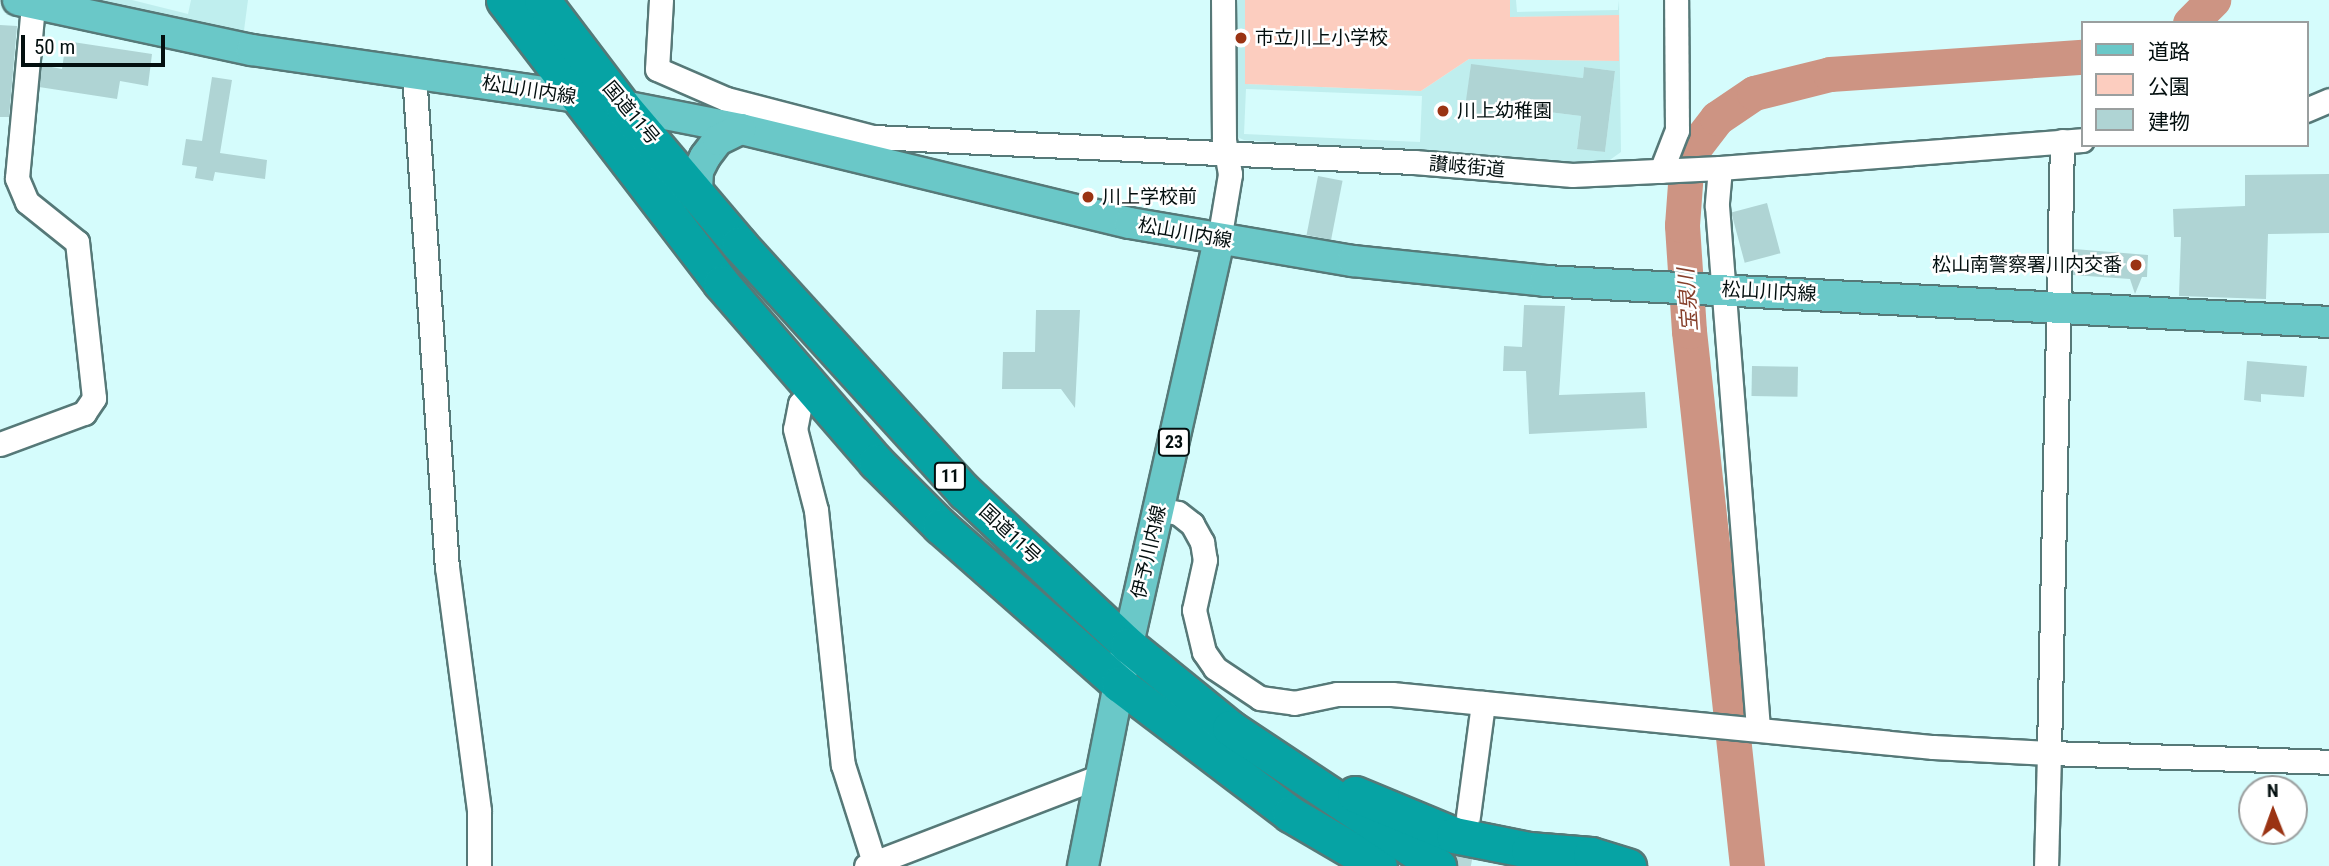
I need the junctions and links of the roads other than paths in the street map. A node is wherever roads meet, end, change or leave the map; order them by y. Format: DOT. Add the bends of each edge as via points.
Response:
graph roads {
  1 [pos="504,0"];
  2 [pos="542,0"];
  3 [pos="661,0"];
  4 [pos="1223,0"];
  5 [pos="1676,0"];
  6 [pos="26,2"];
  7 [pos="414,73"];
  8 [pos="578,97"];
  9 [pos="2329,100"];
  10 [pos="623,107"];
  11 [pos="2308,109"];
  12 [pos="741,129"];
  13 [pos="2072,140"];
  14 [pos="872,148"];
  15 [pos="1227,153"];
  16 [pos="1717,169"];
  17 [pos="1665,171"];
  18 [pos="697,190"];
  19 [pos="1219,240"];
  20 [pos="1719,290"];
  21 [pos="2061,306"];
  22 [pos="2329,322"];
  23 [pos="812,390"];
  24 [pos="0,444"];
  25 [pos="1159,509"];
  26 [pos="1128,645"];
  27 [pos="1119,684"];
  28 [pos="1483,703"];
  29 [pos="1754,727"];
  30 [pos="2049,753"];
  31 [pos="2329,762"];
  32 [pos="1103,775"];
  33 [pos="1308,780"];
  34 [pos="1290,814"];
  35 [pos="1468,816"];
  36 [pos="870,864"];
  37 [pos="479,866"];
  38 [pos="1083,866"];
  39 [pos="1353,866"];
  40 [pos="1379,866"];
  41 [pos="1438,866"];
  42 [pos="1628,866"];
  43 [pos="2046,866"];
  1 -- 8 [label="highway, 国道11号 / 11"];
  2 -- 10 [label="highway, 国道11号 / 11"];
  3 -- 14 [label="street, 讃岐街道" via="657,69 726,99"];
  4 -- 15 [label="street"];
  5 -- 17 [label="street" via="1677,122"];
  6 -- 7 [label="main road, 松山川内線" via="225,45"];
  6 -- 24 [label="street" via="18,178 27,202 77,242 94,398 85,413"];
  7 -- 8 [label="main road, 松山川内線"];
  7 -- 37 [label="street" via="447,567 479,811"];
  8 -- 10 [label="main road, 松山川内線"];
  8 -- 23 [label="highway, 国道11号 / 11" via="721,283"];
  9 -- 11 [label="street"];
  10 -- 12 [label="main road, 松山川内線"];
  10 -- 18 [label="highway, 国道11号 / 11"];
  12 -- 14 [label="main road, 松山川内線"];
  12 -- 18 [label="main road" via="718,140 705,157 698,171"];
  13 -- 16 [label="street, 讃岐街道"];
  13 -- 21 [label="street"];
  14 -- 15 [label="street, 讃岐街道"];
  14 -- 19 [label="main road, 松山川内線" via="1130,223"];
  15 -- 17 [label="street, 讃岐街道" via="1572,175"];
  15 -- 19 [label="street" via="1230,174"];
  16 -- 17 [label="street, 讃岐街道"];
  16 -- 20 [label="street"];
  18 -- 26 [label="highway, 国道11号 / 11" via="842,361 965,492"];
  19 -- 20 [label="main road, 松山川内線" via="1475,276"];
  19 -- 25 [label="main road, 伊予川内線 / 23"];
  20 -- 21 [label="main road, 松山川内線"];
  20 -- 29 [label="street"];
  21 -- 22 [label="main road, 松山川内線"];
  21 -- 30 [label="street"];
  23 -- 27 [label="highway, 国道11号 / 11" via="940,526"];
  23 -- 36 [label="street" via="800,404 795,429 816,510 843,765"];
  25 -- 26 [label="main road, 伊予川内線 / 23"];
  25 -- 28 [label="street" via="1178,513 1192,524 1202,542 1206,560 1194,610 1204,652 1215,668 1260,698 1294,704 1362,693"];
  26 -- 27 [label="main road, 伊予川内線 / 23"];
  26 -- 33 [label="highway, 国道11号 / 11" via="1230,728"];
  27 -- 32 [label="main road, 伊予川内線 / 23"];
  27 -- 34 [label="highway, 国道11号 / 11"];
  28 -- 29 [label="street"];
  28 -- 35 [label="street"];
  29 -- 30 [label="street" via="1933,747"];
  30 -- 31 [label="street"];
  30 -- 43 [label="street"];
  32 -- 36 [label="street"];
  32 -- 38 [label="main road, 伊予川内線 / 23"];
  33 -- 41 [label="highway, 国道11号 / 11"];
  33 -- 42 [label="highway" via="1346,790 1454,835 1529,850 1591,855"];
  34 -- 39 [label="highway" via="1311,840"];
  34 -- 40 [label="highway, 国道11号 / 11"];
}
